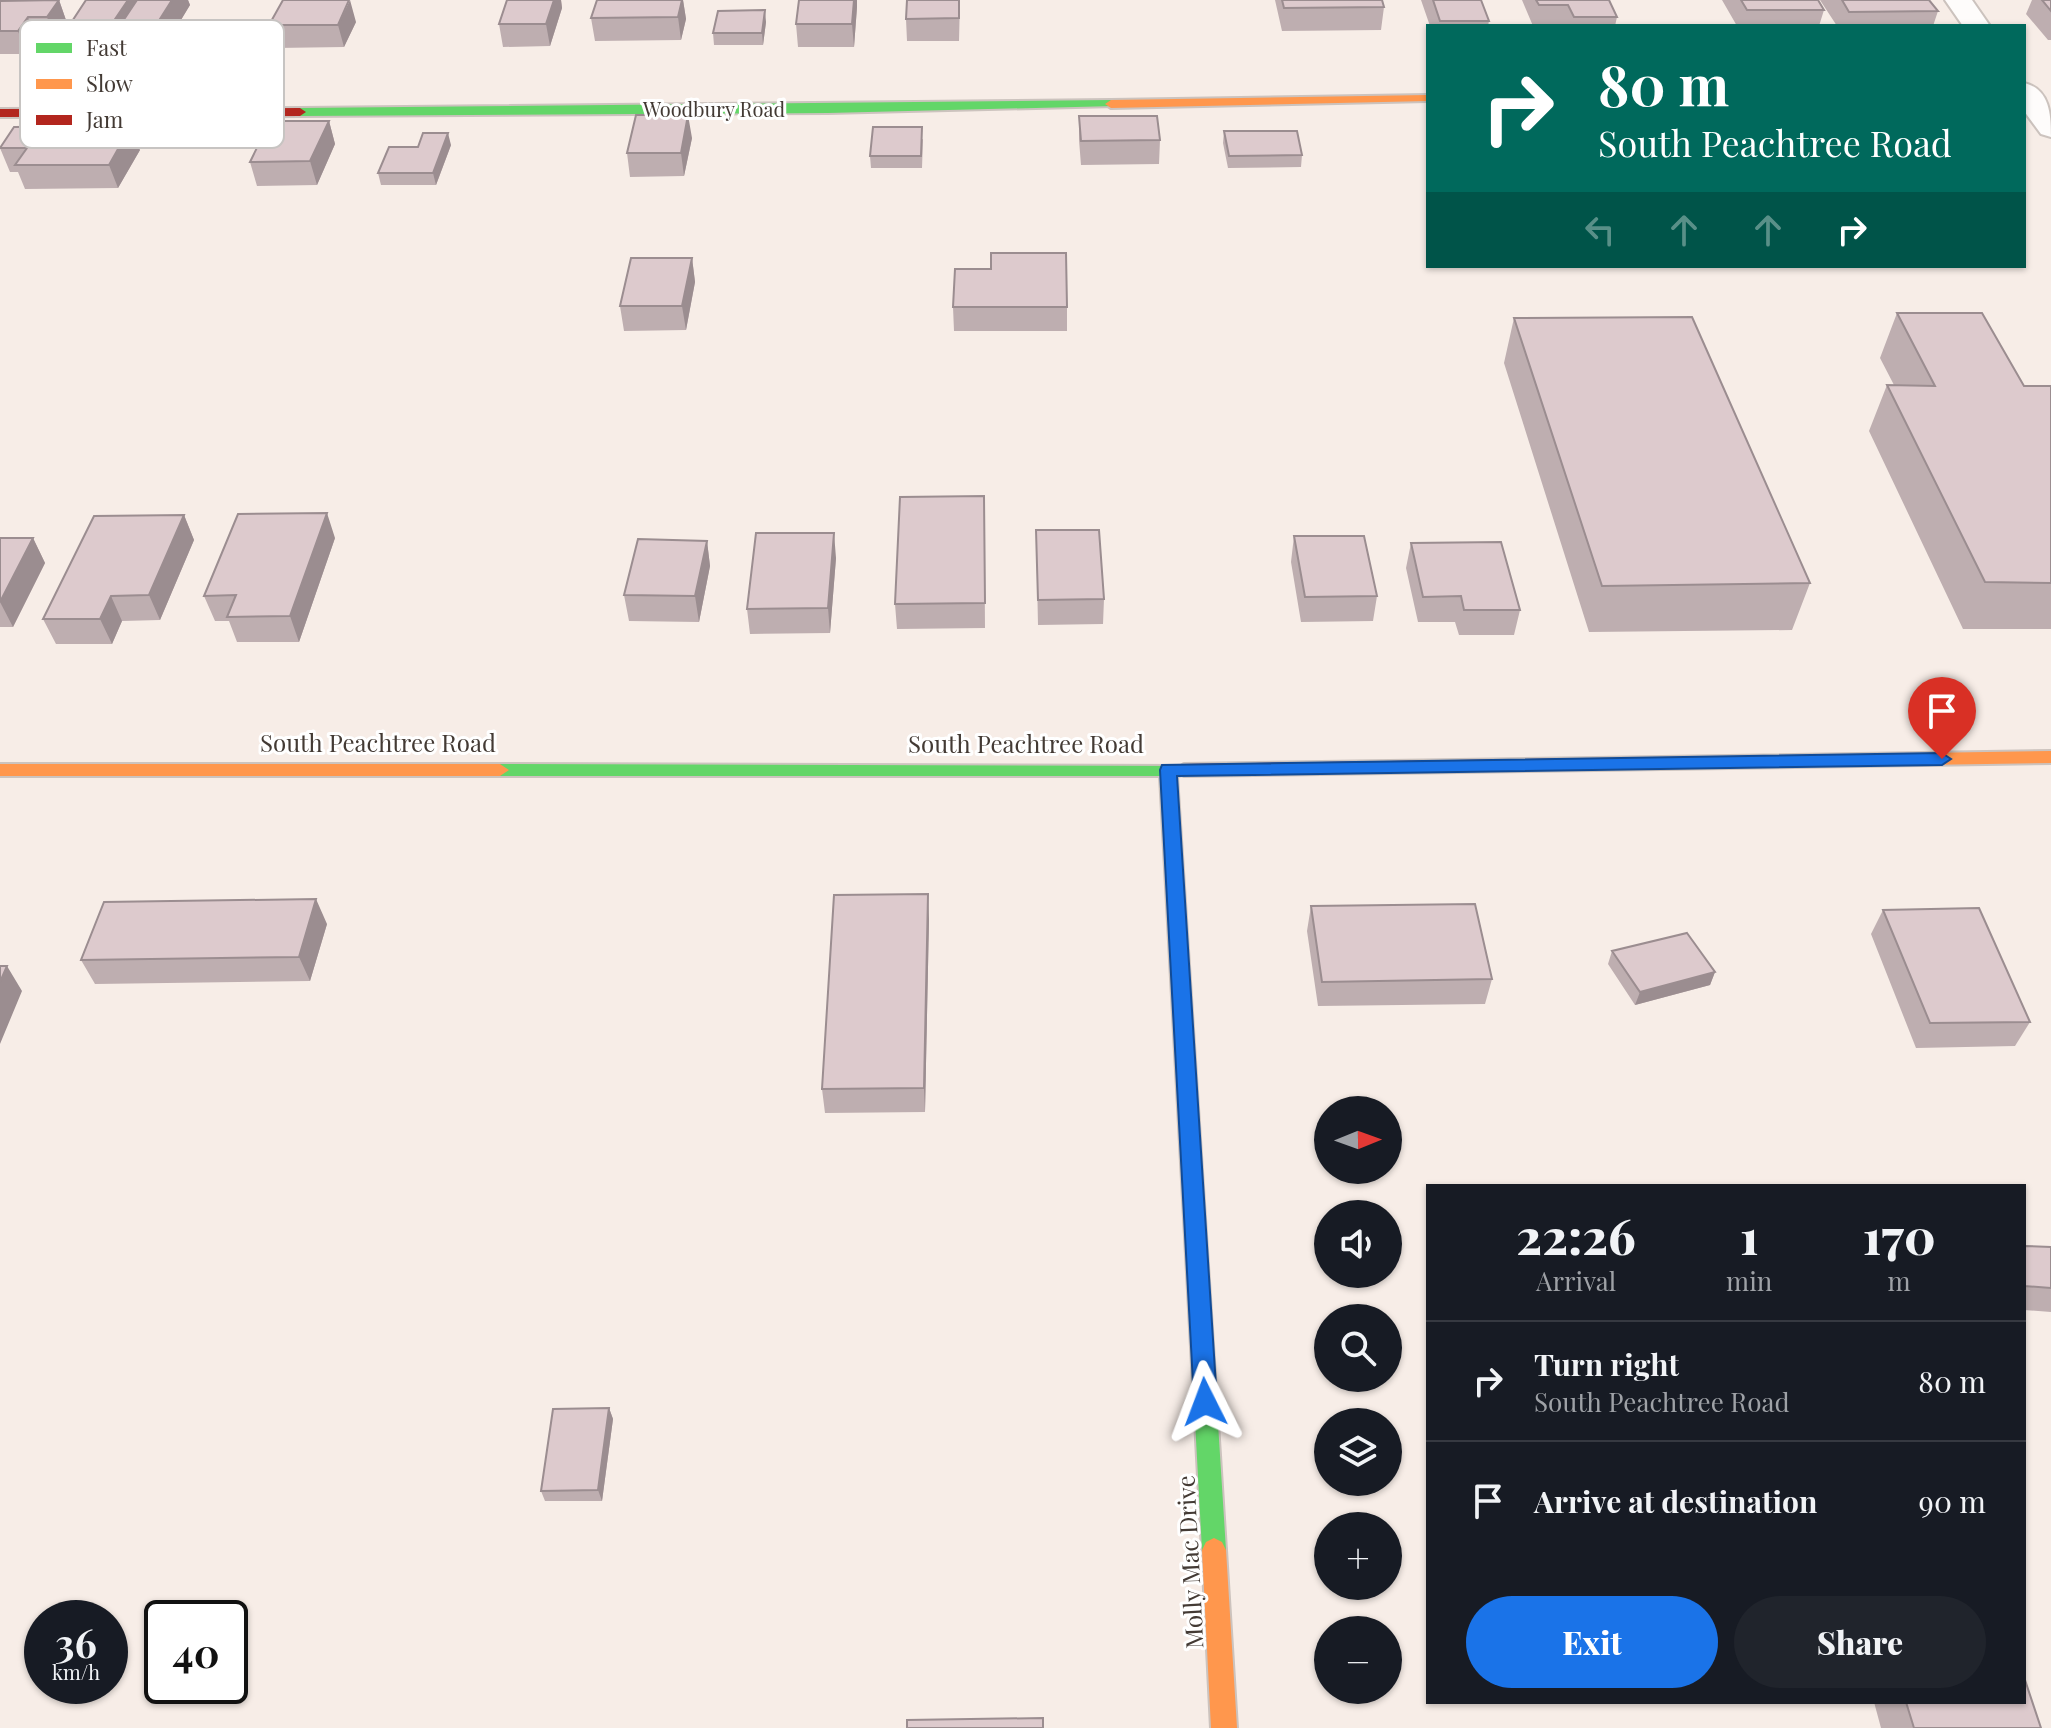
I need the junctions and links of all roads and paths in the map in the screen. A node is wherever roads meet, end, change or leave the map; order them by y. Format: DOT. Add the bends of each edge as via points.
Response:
graph roads {
  1 [pos="1958,0"];
  2 [pos="1976,24"];
  3 [pos="2051,86"];
  4 [pos="2026,88"];
  5 [pos="2026,91"];
  6 [pos="1426,98"];
  7 [pos="284,112"];
  8 [pos="0,113"];
  9 [pos="20,113"];
  10 [pos="2051,128"];
  11 [pos="2051,757"];
  12 [pos="0,770"];
  13 [pos="1168,770"];
  14 [pos="1224,1728"];
  1 -- 2 [label="street"];
  3 -- 4 [label="street"];
  5 -- 10 [label="street"];
  6 -- 7 [label="street, Woodbury Road"];
  8 -- 9 [label="street, Woodbury Road"];
  11 -- 13 [label="street, South Peachtree Road"];
  12 -- 13 [label="street, South Peachtree Road"];
  13 -- 14 [label="street, Molly Mac Drive"];
}
